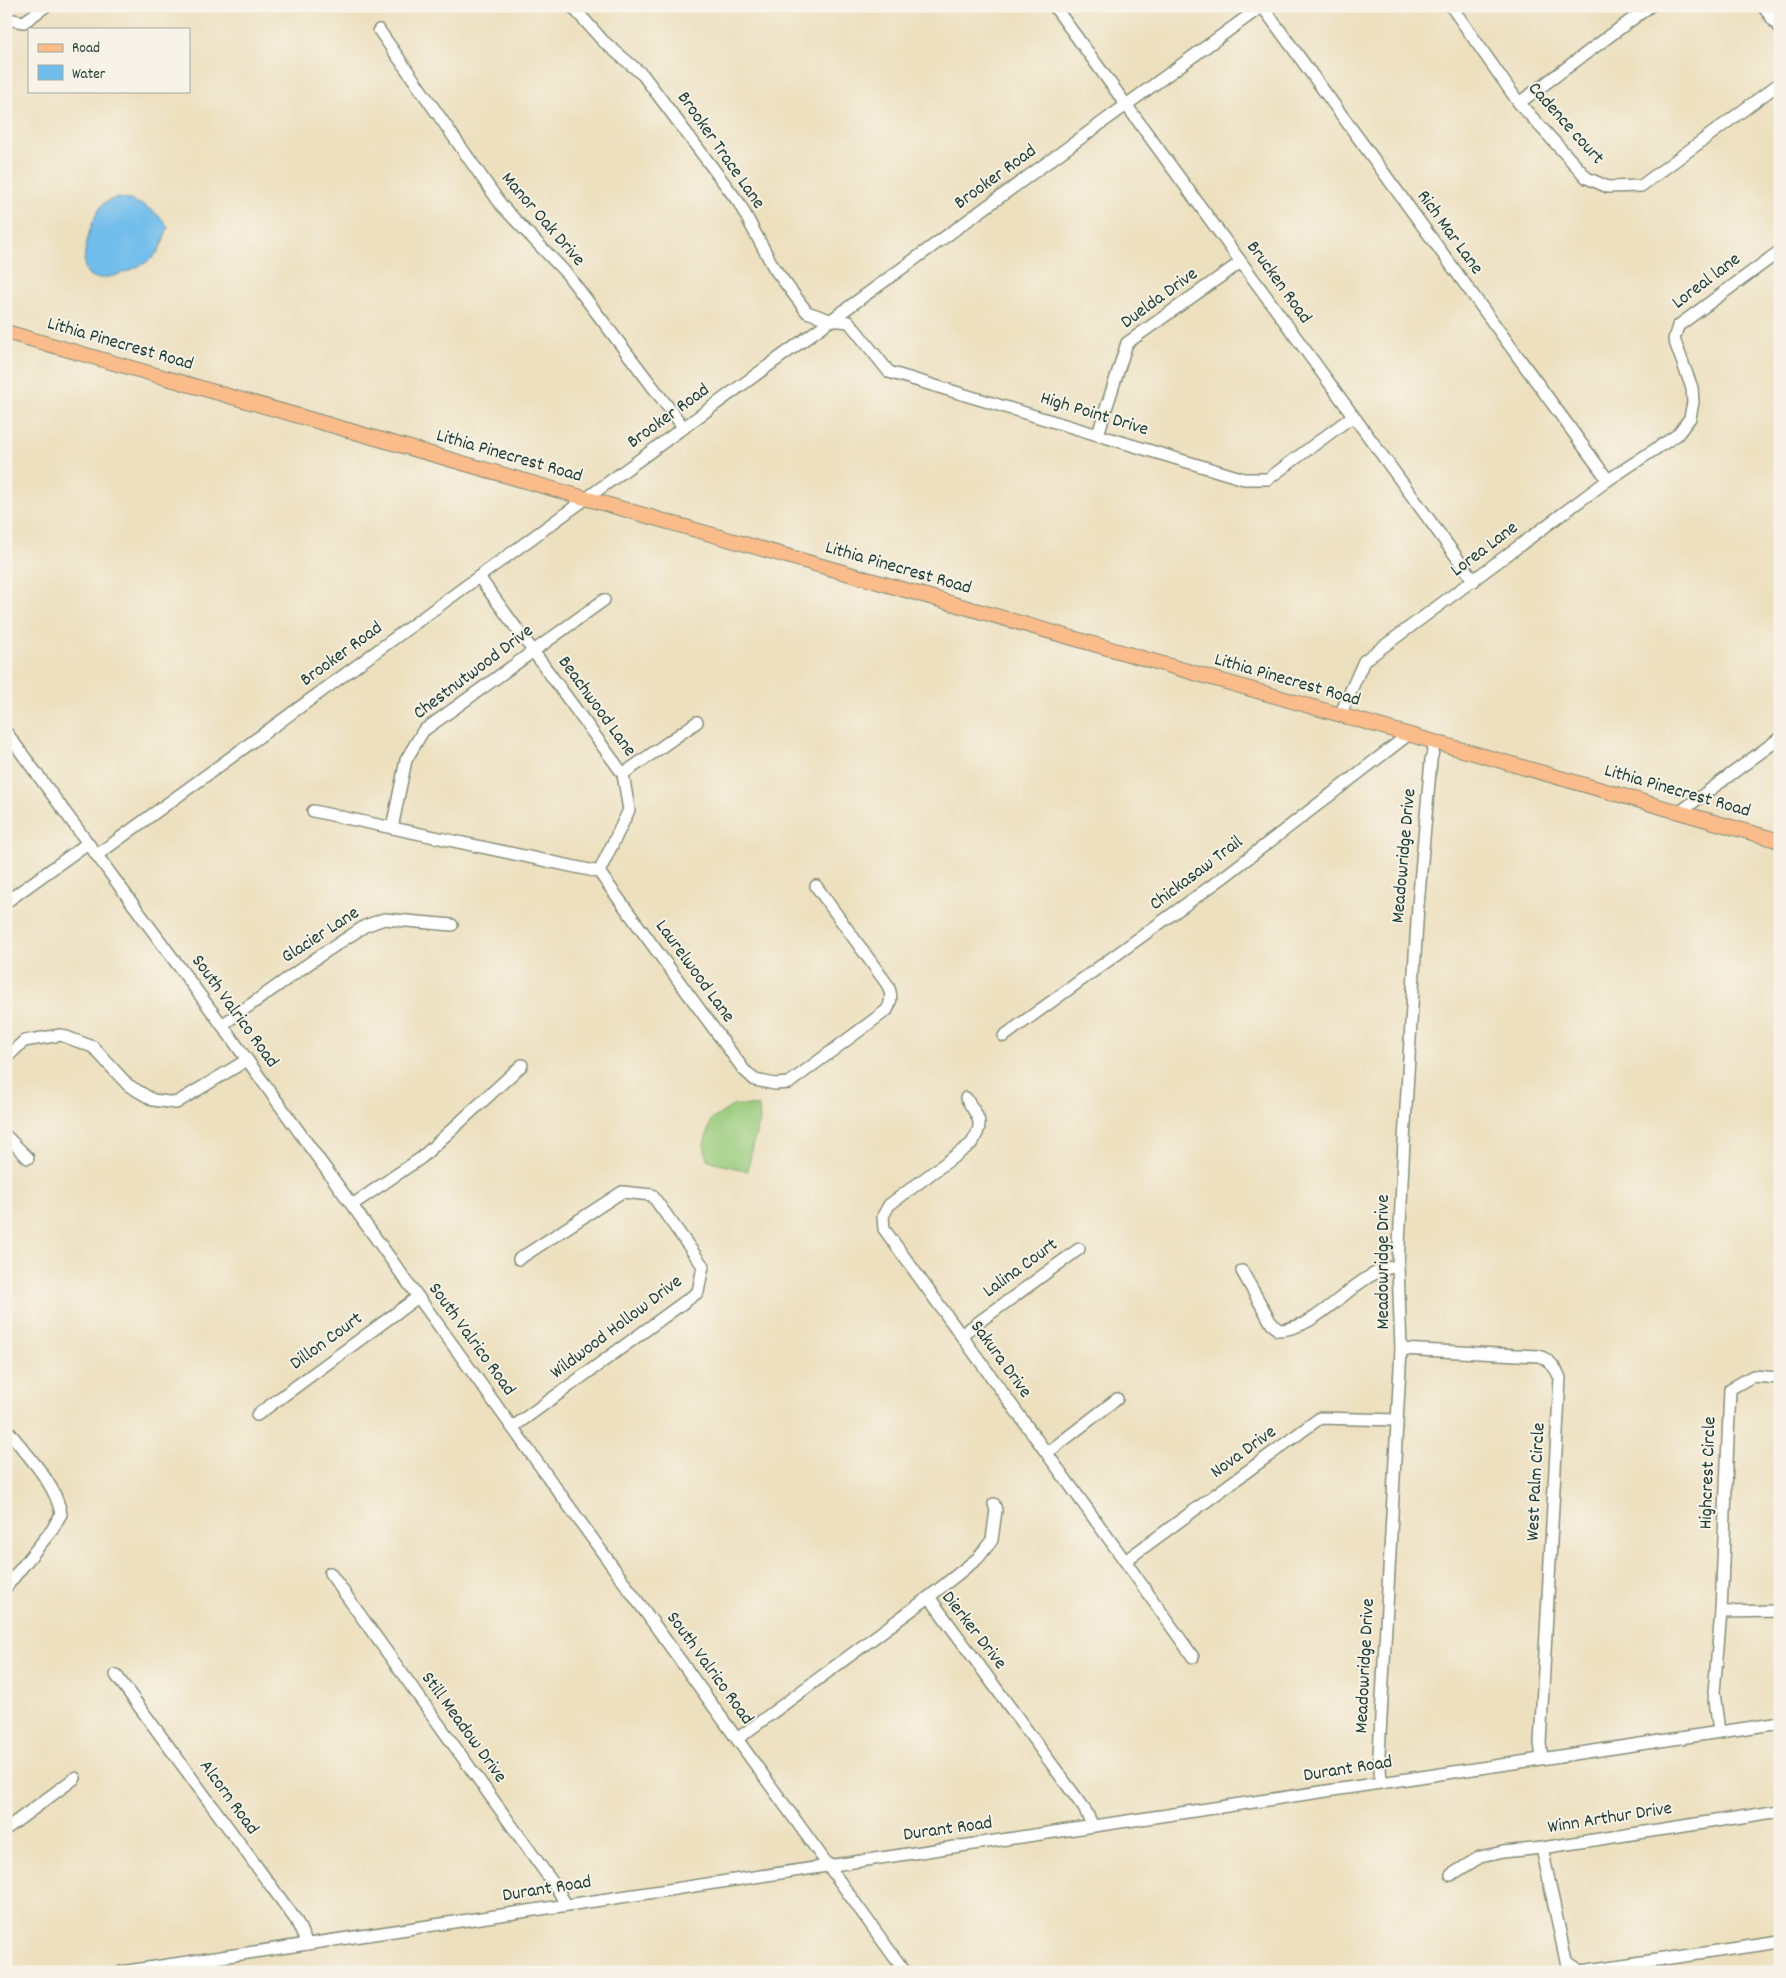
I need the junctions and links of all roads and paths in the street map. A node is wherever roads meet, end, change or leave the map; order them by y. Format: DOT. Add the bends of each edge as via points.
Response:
graph roads {
  1 [pos="46,6"];
  2 [pos="572,6"];
  3 [pos="1054,6"];
  4 [pos="1262,6"];
  5 [pos="1452,6"];
  6 [pos="1650,6"];
  7 [pos="1763,6"];
  8 [pos="6,19"];
  9 [pos="1780,29"];
  10 [pos="379,30"];
  11 [pos="1780,83"];
  12 [pos="1520,102"];
  13 [pos="1125,106"];
  14 [pos="1780,251"];
  15 [pos="1241,262"];
  16 [pos="830,320"];
  17 [pos="6,332"];
  18 [pos="1354,416"];
  19 [pos="684,428"];
  20 [pos="1098,434"];
  21 [pos="1678,435"];
  22 [pos="1608,480"];
  23 [pos="586,499"];
  24 [pos="479,577"];
  25 [pos="1474,581"];
  26 [pos="604,600"];
  27 [pos="533,650"];
  28 [pos="1340,715"];
  29 [pos="698,722"];
  30 [pos="6,732"];
  31 [pos="1408,735"];
  32 [pos="1780,738"];
  33 [pos="1436,743"];
  34 [pos="623,774"];
  35 [pos="313,811"];
  36 [pos="1680,812"];
  37 [pos="392,828"];
  38 [pos="1780,841"];
  39 [pos="88,843"];
  40 [pos="97,855"];
  41 [pos="600,872"];
  42 [pos="816,886"];
  43 [pos="6,902"];
  44 [pos="452,925"];
  45 [pos="222,1025"];
  46 [pos="1004,1036"];
  47 [pos="6,1058"];
  48 [pos="247,1060"];
  49 [pos="522,1065"];
  50 [pos="966,1098"];
  51 [pos="6,1136"];
  52 [pos="28,1158"];
  53 [pos="352,1205"];
  54 [pos="1079,1249"];
  55 [pos="519,1259"];
  56 [pos="1398,1266"];
  57 [pos="1242,1270"];
  58 [pos="418,1297"];
  59 [pos="961,1335"];
  60 [pos="1401,1349"];
  61 [pos="1780,1378"];
  62 [pos="1117,1399"];
  63 [pos="257,1415"];
  64 [pos="1397,1420"];
  65 [pos="513,1427"];
  66 [pos="6,1428"];
  67 [pos="1046,1453"];
  68 [pos="994,1504"];
  69 [pos="1125,1560"];
  70 [pos="330,1573"];
  71 [pos="6,1587"];
  72 [pos="929,1598"];
  73 [pos="1780,1611"];
  74 [pos="1721,1612"];
  75 [pos="1193,1657"];
  76 [pos="116,1675"];
  77 [pos="1780,1723"];
  78 [pos="1720,1732"];
  79 [pos="737,1738"];
  80 [pos="1542,1758"];
  81 [pos="75,1778"];
  82 [pos="1381,1782"];
  83 [pos="1780,1811"];
  84 [pos="1093,1826"];
  85 [pos="6,1829"];
  86 [pos="1542,1848"];
  87 [pos="829,1866"];
  88 [pos="1451,1875"];
  89 [pos="566,1905"];
  90 [pos="1780,1942"];
  91 [pos="307,1944"];
  92 [pos="121,1972"];
  93 [pos="905,1972"];
  1 -- 8 [label="street" via="24,22"];
  2 -- 16 [label="street, Brooker Trace Lane" via="603,41 643,75 739,203 774,268 807,312"];
  3 -- 13 [label="street, Brucken Road"];
  4 -- 13 [label="street, Brooker Road"];
  4 -- 22 [label="street, Rich Mar Lane"];
  5 -- 12 [label="street, Cadence court"];
  6 -- 12 [label="street"];
  7 -- 9 [label="street"];
  10 -- 19 [label="street, Manor Oak Drive" via="502,206 567,274"];
  11 -- 12 [label="street, Cadence court" via="1641,186 1608,187 1587,178"];
  13 -- 15 [label="street, Brucken Road"];
  13 -- 16 [label="street, Brooker Road"];
  14 -- 21 [label="street, Loreal lane" via="1678,326 1674,339 1692,388 1693,402 1690,418"];
  15 -- 18 [label="street, Brucken Road"];
  15 -- 20 [label="street, Duelda Drive" via="1127,343"];
  16 -- 19 [label="street, Brooker Road"];
  16 -- 20 [label="street, High Point Drive" via="848,322 889,372"];
  17 -- 23 [label="main road, Lithia Pinecrest Road"];
  18 -- 20 [label="street, High Point Drive" via="1268,479 1244,479"];
  18 -- 25 [label="street, Brucken Road"];
  19 -- 23 [label="street, Brooker Road"];
  21 -- 22 [label="street, Lorea Lane"];
  22 -- 25 [label="street, Lorea Lane"];
  23 -- 24 [label="street, Brooker Road"];
  23 -- 28 [label="main road, Lithia Pinecrest Road"];
  24 -- 27 [label="street, Beachwood Lane"];
  24 -- 40 [label="street, Brooker Road"];
  25 -- 28 [label="street, Lorea Lane" via="1364,661"];
  26 -- 27 [label="street, Chestnutwood Drive"];
  27 -- 34 [label="street, Beachwood Lane"];
  27 -- 37 [label="street, Chestnutwood Drive" via="423,731 406,760"];
  28 -- 31 [label="main road, Lithia Pinecrest Road"];
  29 -- 34 [label="street"];
  30 -- 39 [label="street, South Valrico Road"];
  31 -- 33 [label="main road, Lithia Pinecrest Road"];
  31 -- 46 [label="street, Chickasaw Trail" via="1225,876"];
  32 -- 36 [label="street"];
  33 -- 36 [label="main road, Lithia Pinecrest Road"];
  33 -- 56 [label="street, Meadowridge Drive" via="1431,760 1418,904"];
  34 -- 41 [label="street, Beachwood Lane" via="628,810"];
  35 -- 37 [label="street"];
  36 -- 38 [label="main road, Lithia Pinecrest Road"];
  37 -- 41 [label="street"];
  39 -- 40 [label="street, South Valrico Road"];
  39 -- 43 [label="street"];
  40 -- 45 [label="street, South Valrico Road"];
  41 -- 42 [label="street, Laurelwood Lane" via="744,1070 756,1080 775,1084 788,1083 887,1010 891,1003 888,984"];
  44 -- 45 [label="street, Glacier Lane" via="384,919 365,926"];
  45 -- 48 [label="street, South Valrico Road"];
  47 -- 48 [label="street" via="24,1041 61,1035 93,1047 128,1085 153,1100 176,1103"];
  48 -- 53 [label="street, South Valrico Road"];
  49 -- 53 [label="street" via="421,1158"];
  50 -- 59 [label="street, Sakura Drive" via="979,1121 980,1132 971,1144 889,1205 883,1216 884,1229"];
  51 -- 52 [label="street"];
  53 -- 58 [label="street, South Valrico Road"];
  54 -- 59 [label="street, Lalina Court"];
  55 -- 65 [label="street, Wildwood Hollow Drive" via="622,1192 652,1195 704,1266 698,1292"];
  56 -- 57 [label="street" via="1381,1269 1291,1330 1278,1330 1270,1321"];
  56 -- 60 [label="street, Meadowridge Drive"];
  58 -- 63 [label="street, Dillon Court"];
  58 -- 65 [label="street, South Valrico Road"];
  59 -- 67 [label="street, Sakura Drive"];
  60 -- 64 [label="street, Meadowridge Drive"];
  60 -- 80 [label="street, West Palm Circle" via="1539,1356 1558,1372 1560,1385 1540,1743"];
  61 -- 74 [label="street, Highcrest Circle" via="1753,1376 1730,1389"];
  62 -- 67 [label="street"];
  64 -- 69 [label="street, Nova Drive" via="1320,1418"];
  64 -- 82 [label="street, Meadowridge Drive" via="1379,1754"];
  65 -- 79 [label="street, South Valrico Road"];
  66 -- 71 [label="street" via="51,1486 61,1514"];
  67 -- 69 [label="street, Sakura Drive"];
  68 -- 72 [label="street" via="992,1540 978,1558"];
  69 -- 75 [label="street, Sakura Drive"];
  70 -- 89 [label="street, Still Meadow Drive"];
  72 -- 79 [label="street, Dierker Drive"];
  72 -- 84 [label="street, Dierker Drive" via="1084,1808"];
  73 -- 74 [label="street"];
  74 -- 78 [label="street, Highcrest Circle" via="1714,1692"];
  76 -- 91 [label="street, Alcorn Road" via="296,1920"];
  77 -- 78 [label="street, Durant Road"];
  78 -- 80 [label="street, Durant Road"];
  79 -- 87 [label="street, South Valrico Road"];
  80 -- 82 [label="street, Durant Road"];
  81 -- 85 [label="street"];
  82 -- 84 [label="street, Durant Road"];
  83 -- 86 [label="street, Winn Arthur Drive"];
  84 -- 87 [label="street, Durant Road"];
  86 -- 88 [label="street, Winn Arthur Drive" via="1480,1857"];
  86 -- 90 [label="street" via="1566,1961 1581,1971"];
  87 -- 89 [label="street, Durant Road"];
  87 -- 93 [label="street, South Valrico Road"];
  89 -- 91 [label="street, Durant Road"];
  91 -- 92 [label="street, Durant Road"];
}
